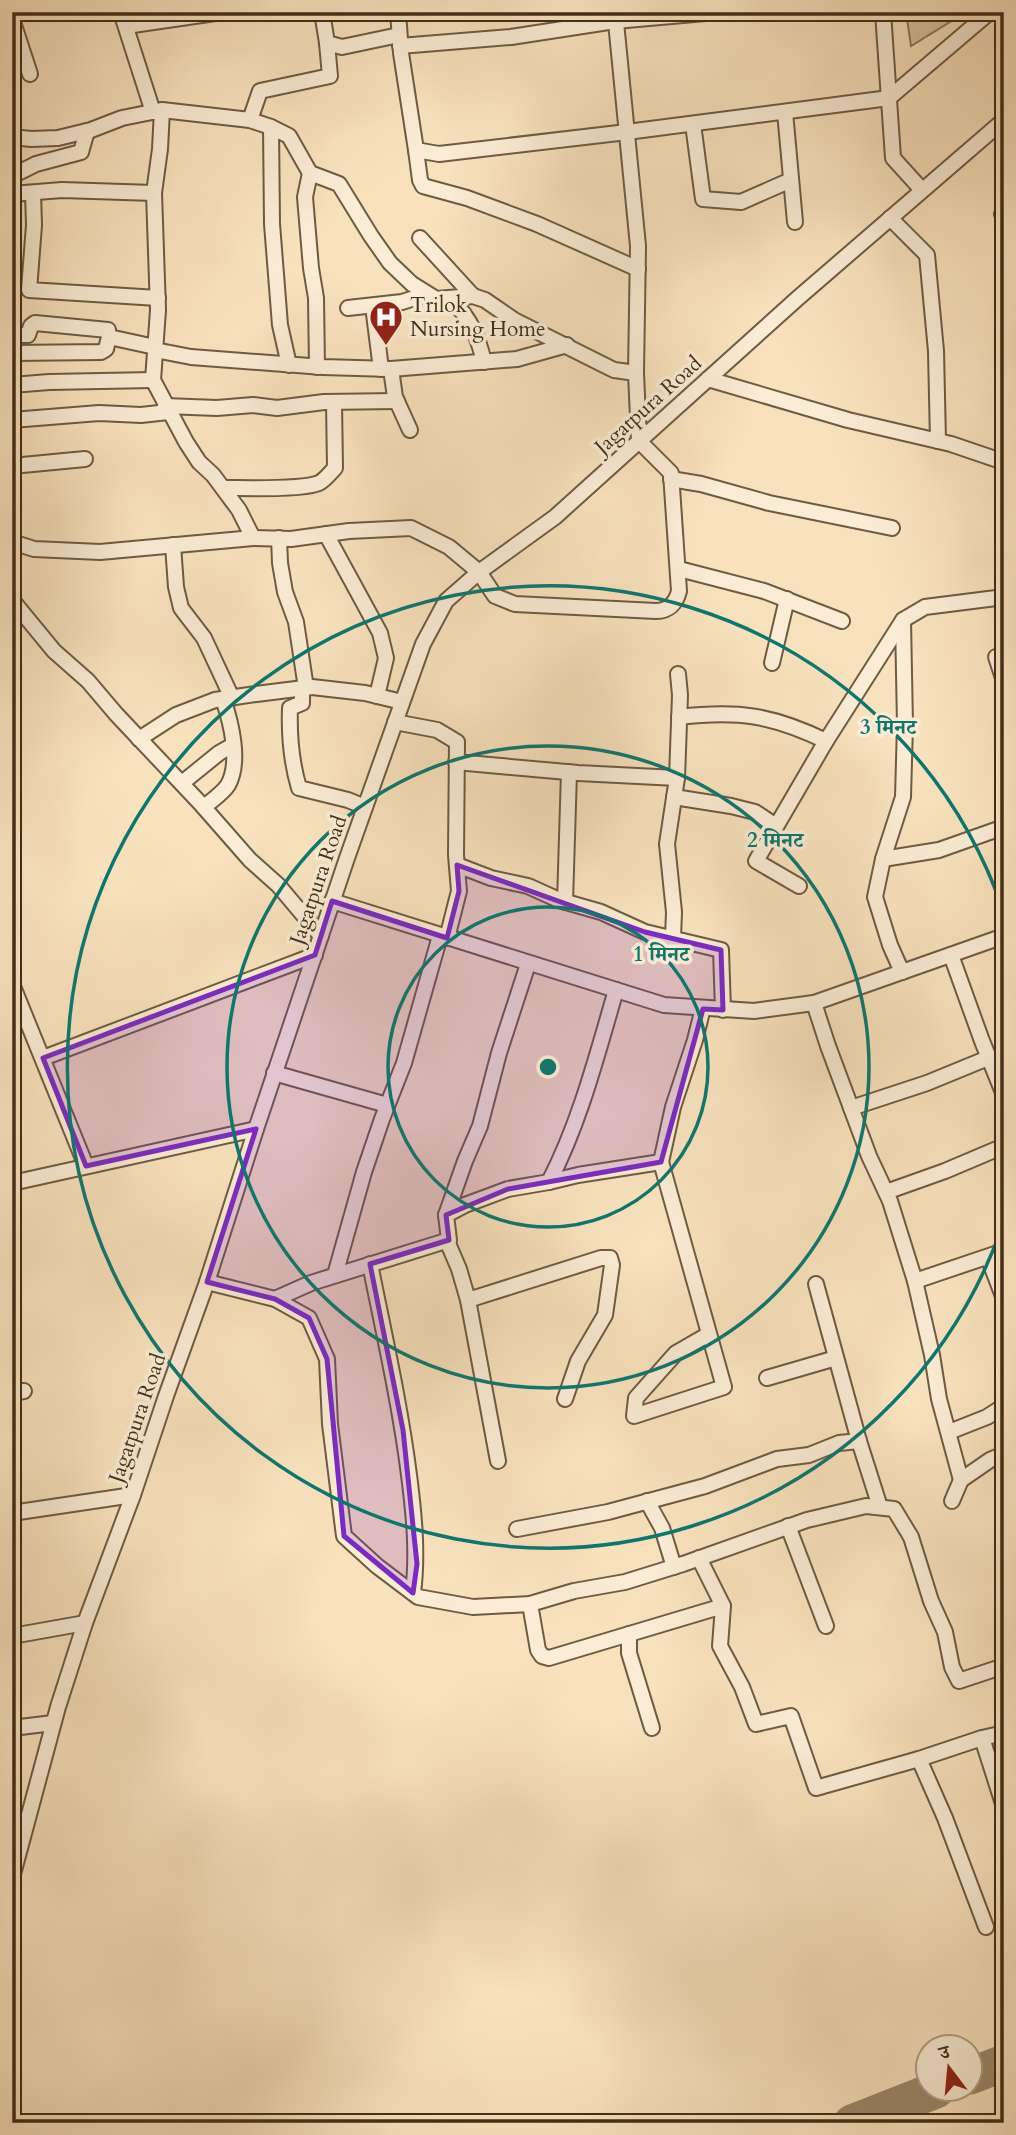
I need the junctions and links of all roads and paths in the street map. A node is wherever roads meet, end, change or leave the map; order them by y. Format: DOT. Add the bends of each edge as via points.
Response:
graph roads {
  1 [pos="222,12"];
  2 [pos="322,12"];
  3 [pos="398,12"];
  4 [pos="883,12"];
  5 [pos="990,12"];
  6 [pos="707,13"];
  7 [pos="200,14"];
  8 [pos="615,17"];
  9 [pos="12,19"];
  10 [pos="123,19"];
  11 [pos="400,41"];
  12 [pos="327,43"];
  13 [pos="30,74"];
  14 [pos="889,98"];
  15 [pos="158,111"];
  16 [pos="785,111"];
  17 [pos="250,120"];
  18 [pos="1004,120"];
  19 [pos="693,124"];
  20 [pos="271,127"];
  21 [pos="87,131"];
  22 [pos="626,132"];
  23 [pos="12,137"];
  24 [pos="416,150"];
  25 [pos="310,173"];
  26 [pos="12,176"];
  27 [pos="791,180"];
  28 [pos="922,190"];
  29 [pos="33,193"];
  30 [pos="154,193"];
  31 [pos="12,194"];
  32 [pos="890,218"];
  33 [pos="795,222"];
  34 [pos="420,238"];
  35 [pos="638,268"];
  36 [pos="12,288"];
  37 [pos="29,290"];
  38 [pos="427,294"];
  39 [pos="473,296"];
  40 [pos="158,298"];
  41 [pos="451,298"];
  42 [pos="373,306"];
  43 [pos="348,308"];
  44 [pos="12,335"];
  45 [pos="110,337"];
  46 [pos="567,345"];
  47 [pos="155,349"];
  48 [pos="12,353"];
  49 [pos="484,362"];
  50 [pos="289,365"];
  51 [pos="317,367"];
  52 [pos="386,369"];
  53 [pos="636,373"];
  54 [pos="708,379"];
  55 [pos="153,380"];
  56 [pos="12,385"];
  57 [pos="397,401"];
  58 [pos="334,402"];
  59 [pos="167,409"];
  60 [pos="12,420"];
  61 [pos="410,430"];
  62 [pos="938,441"];
  63 [pos="639,442"];
  64 [pos="85,458"];
  65 [pos="1004,462"];
  66 [pos="12,466"];
  67 [pos="671,479"];
  68 [pos="224,488"];
  69 [pos="892,528"];
  70 [pos="326,534"];
  71 [pos="253,538"];
  72 [pos="279,538"];
  73 [pos="12,542"];
  74 [pos="173,545"];
  75 [pos="679,569"];
  76 [pos="479,572"];
  77 [pos="1004,597"];
  78 [pos="787,599"];
  79 [pos="12,600"];
  80 [pos="902,620"];
  81 [pos="842,621"];
  82 [pos="996,657"];
  83 [pos="772,663"];
  84 [pos="678,674"];
  85 [pos="1004,681"];
  86 [pos="304,688"];
  87 [pos="377,696"];
  88 [pos="227,698"];
  89 [pos="402,702"];
  90 [pos="679,717"];
  91 [pos="395,722"];
  92 [pos="139,739"];
  93 [pos="826,741"];
  94 [pos="233,745"];
  95 [pos="456,762"];
  96 [pos="569,772"];
  97 [pos="677,778"];
  98 [pos="182,783"];
  99 [pos="674,797"];
  100 [pos="204,807"];
  101 [pos="365,807"];
  102 [pos="776,826"];
  103 [pos="1004,827"];
  104 [pos="883,859"];
  105 [pos="457,865"];
  106 [pos="799,886"];
  107 [pos="332,901"];
  108 [pos="565,902"];
  109 [pos="321,936"];
  110 [pos="1004,936"];
  111 [pos="443,937"];
  112 [pos="673,938"];
  113 [pos="316,955"];
  114 [pos="951,955"];
  115 [pos="528,964"];
  116 [pos="902,972"];
  117 [pos="12,984"];
  118 [pos="616,990"];
  119 [pos="814,1003"];
  120 [pos="703,1008"];
  121 [pos="723,1010"];
  122 [pos="43,1058"];
  123 [pos="988,1058"];
  124 [pos="274,1073"];
  125 [pos="1004,1095"];
  126 [pos="387,1105"];
  127 [pos="851,1108"];
  128 [pos="256,1129"];
  129 [pos="1004,1146"];
  130 [pos="661,1162"];
  131 [pos="86,1166"];
  132 [pos="550,1182"];
  133 [pos="12,1183"];
  134 [pos="886,1192"];
  135 [pos="446,1215"];
  136 [pos="447,1241"];
  137 [pos="1004,1251"];
  138 [pos="988,1257"];
  139 [pos="370,1264"];
  140 [pos="335,1275"];
  141 [pos="915,1281"];
  142 [pos="207,1282"];
  143 [pos="816,1284"];
  144 [pos="275,1299"];
  145 [pos="1004,1299"];
  146 [pos="468,1300"];
  147 [pos="709,1334"];
  148 [pos="836,1358"];
  149 [pos="767,1378"];
  150 [pos="565,1399"];
  151 [pos="1004,1406"];
  152 [pos="948,1432"];
  153 [pos="859,1441"];
  154 [pos="1004,1454"];
  155 [pos="498,1461"];
  156 [pos="961,1480"];
  157 [pos="133,1495"];
  158 [pos="952,1500"];
  159 [pos="647,1501"];
  160 [pos="880,1507"];
  161 [pos="12,1513"];
  162 [pos="788,1526"];
  163 [pos="517,1529"];
  164 [pos="699,1558"];
  165 [pos="674,1567"];
  166 [pos="413,1593"];
  167 [pos="530,1604"];
  168 [pos="723,1606"];
  169 [pos="85,1623"];
  170 [pos="826,1626"];
  171 [pos="629,1634"];
  172 [pos="12,1636"];
  173 [pos="1004,1667"];
  174 [pos="53,1723"];
  175 [pos="12,1728"];
  176 [pos="652,1728"];
  177 [pos="1004,1733"];
  178 [pos="982,1738"];
  179 [pos="919,1759"];
  180 [pos="1004,1807"];
  181 [pos="28,1817"];
  182 [pos="12,1820"];
  183 [pos="12,1878"];
  184 [pos="986,1927"];
  1 -- 7 [label="street"];
  2 -- 12 [label="street"];
  3 -- 11 [label="street"];
  4 -- 14 [label="street"];
  5 -- 14 [label="street"];
  6 -- 8 [label="street"];
  7 -- 10 [label="street"];
  8 -- 11 [label="street" via="511,37"];
  8 -- 22 [label="street"];
  9 -- 13 [label="street"];
  10 -- 15 [label="street"];
  11 -- 12 [label="street" via="342,47"];
  11 -- 24 [label="street"];
  12 -- 17 [label="street" via="330,76 260,91"];
  14 -- 16 [label="street"];
  14 -- 28 [label="street" via="893,158"];
  15 -- 17 [label="street"];
  15 -- 21 [label="street"];
  15 -- 30 [label="street" via="160,149"];
  16 -- 19 [label="street"];
  16 -- 27 [label="street"];
  17 -- 20 [label="street"];
  18 -- 28 [label="street, Jagatpura Road"];
  19 -- 22 [label="street"];
  19 -- 27 [label="street" via="702,199 741,202"];
  20 -- 25 [label="street" via="289,136"];
  20 -- 50 [label="street" via="272,224 280,325"];
  21 -- 23 [label="street" via="58,138"];
  21 -- 26 [label="street" via="81,152"];
  22 -- 24 [label="street" via="439,154"];
  22 -- 35 [label="street"];
  24 -- 35 [label="street" via="423,186 525,220"];
  25 -- 38 [label="street" via="339,184 390,263"];
  25 -- 51 [label="street" via="304,197 316,298"];
  27 -- 33 [label="street"];
  28 -- 32 [label="street, Jagatpura Road"];
  29 -- 30 [label="street"];
  29 -- 31 [label="street"];
  29 -- 37 [label="street"];
  30 -- 40 [label="street"];
  32 -- 54 [label="street, Jagatpura Road"];
  32 -- 62 [label="street" via="927,255"];
  34 -- 39 [label="street"];
  35 -- 53 [label="street"];
  36 -- 37 [label="street"];
  37 -- 40 [label="street"];
  38 -- 41 [label="street"];
  38 -- 42 [label="street"];
  39 -- 41 [label="street"];
  39 -- 46 [label="street"];
  40 -- 47 [label="street"];
  41 -- 49 [label="street" via="477,335"];
  42 -- 43 [label="street"];
  42 -- 52 [label="street"];
  44 -- 45 [label="street" via="28,335 35,323 107,330"];
  45 -- 47 [label="street"];
  45 -- 48 [label="street" via="101,352"];
  46 -- 49 [label="street" via="517,359"];
  46 -- 53 [label="street" via="614,370"];
  47 -- 50 [label="street" via="191,357"];
  47 -- 55 [label="street"];
  49 -- 52 [label="street"];
  50 -- 51 [label="street"];
  51 -- 52 [label="street"];
  52 -- 57 [label="street"];
  53 -- 63 [label="street"];
  54 -- 62 [label="street"];
  54 -- 63 [label="street, Jagatpura Road"];
  55 -- 56 [label="street"];
  55 -- 59 [label="street"];
  57 -- 58 [label="street"];
  57 -- 61 [label="street"];
  58 -- 59 [label="street" via="277,408"];
  58 -- 68 [label="street" via="335,468 327,477 295,487"];
  59 -- 60 [label="street" via="133,415"];
  59 -- 68 [label="street" via="199,462"];
  62 -- 65 [label="street"];
  63 -- 67 [label="street" via="671,473"];
  63 -- 76 [label="street, Jagatpura Road" via="555,517"];
  64 -- 66 [label="street"];
  67 -- 69 [label="street"];
  67 -- 75 [label="street"];
  68 -- 71 [label="street"];
  70 -- 72 [label="street"];
  70 -- 76 [label="street" via="411,527 449,547"];
  70 -- 87 [label="street" via="380,633 386,658"];
  71 -- 72 [label="street"];
  71 -- 74 [label="street"];
  72 -- 86 [label="street"];
  73 -- 74 [label="street" via="34,550 90,552"];
  74 -- 88 [label="street" via="181,608 204,638"];
  75 -- 76 [label="street" via="677,597 670,607 656,611 515,604 495,596"];
  75 -- 78 [label="street"];
  76 -- 89 [label="street, Jagatpura Road" via="446,601 423,644"];
  77 -- 80 [label="street" via="925,607"];
  78 -- 81 [label="street"];
  78 -- 83 [label="street"];
  79 -- 92 [label="street"];
  80 -- 93 [label="street"];
  80 -- 104 [label="street" via="904,797"];
  82 -- 85 [label="street"];
  84 -- 90 [label="street"];
  86 -- 87 [label="street"];
  86 -- 88 [label="street"];
  86 -- 101 [label="street" via="302,703 290,708 290,751 299,788"];
  87 -- 89 [label="street"];
  88 -- 92 [label="street" via="176,715"];
  88 -- 94 [label="street"];
  89 -- 91 [label="street, Jagatpura Road"];
  90 -- 93 [label="street" via="735,714 771,719"];
  90 -- 97 [label="street"];
  91 -- 95 [label="street" via="437,730 457,742"];
  91 -- 101 [label="street, Jagatpura Road"];
  92 -- 98 [label="street"];
  93 -- 102 [label="street"];
  94 -- 98 [label="street"];
  94 -- 100 [label="street" via="234,767 228,786"];
  95 -- 96 [label="street"];
  95 -- 105 [label="street"];
  96 -- 97 [label="street"];
  96 -- 108 [label="street"];
  97 -- 99 [label="street"];
  98 -- 100 [label="street"];
  99 -- 102 [label="street" via="755,812"];
  99 -- 112 [label="street" via="667,844"];
  100 -- 109 [label="street"];
  101 -- 107 [label="street, Jagatpura Road"];
  102 -- 106 [label="street" via="756,861"];
  103 -- 104 [label="street" via="939,850"];
  104 -- 116 [label="street" via="875,897"];
  105 -- 108 [label="street"];
  105 -- 111 [label="street" via="459,891"];
  107 -- 109 [label="street, Jagatpura Road"];
  107 -- 111 [label="street"];
  108 -- 112 [label="street"];
  109 -- 113 [label="street, Jagatpura Road"];
  110 -- 114 [label="street"];
  111 -- 115 [label="street"];
  111 -- 126 [label="street"];
  112 -- 121 [label="street" via="722,950"];
  113 -- 122 [label="street"];
  113 -- 124 [label="street, Jagatpura Road"];
  114 -- 116 [label="street"];
  114 -- 123 [label="street"];
  115 -- 118 [label="street"];
  115 -- 135 [label="street" via="480,1126"];
  116 -- 119 [label="street"];
  117 -- 122 [label="street"];
  118 -- 120 [label="street" via="664,1004"];
  118 -- 132 [label="street" via="565,1152"];
  119 -- 121 [label="street"];
  119 -- 127 [label="street"];
  120 -- 121 [label="street"];
  120 -- 130 [label="street"];
  122 -- 131 [label="street"];
  123 -- 125 [label="street"];
  123 -- 127 [label="street"];
  124 -- 126 [label="street"];
  124 -- 128 [label="street, Jagatpura Road"];
  126 -- 140 [label="street"];
  127 -- 134 [label="street"];
  128 -- 131 [label="street"];
  128 -- 142 [label="street, Jagatpura Road"];
  129 -- 134 [label="street"];
  130 -- 132 [label="street"];
  130 -- 147 [label="street"];
  131 -- 133 [label="street"];
  132 -- 135 [label="street" via="508,1189"];
  134 -- 141 [label="street"];
  135 -- 136 [label="street"];
  136 -- 139 [label="street"];
  136 -- 146 [label="street"];
  137 -- 138 [label="street"];
  138 -- 141 [label="street"];
  138 -- 145 [label="street"];
  139 -- 140 [label="street"];
  139 -- 166 [label="street" via="405,1442 414,1514"];
  140 -- 144 [label="street"];
  141 -- 152 [label="street"];
  142 -- 144 [label="street"];
  142 -- 157 [label="street, Jagatpura Road"];
  143 -- 148 [label="street"];
  144 -- 166 [label="street" via="309,1318 327,1359 344,1536"];
  146 -- 150 [label="street" via="610,1258 604,1315 578,1361"];
  146 -- 155 [label="street"];
  147 -- 147 [label="street" via="724,1387 634,1416 635,1398 676,1353"];
  148 -- 149 [label="street"];
  148 -- 153 [label="street"];
  151 -- 152 [label="street"];
  152 -- 156 [label="street"];
  153 -- 159 [label="street" via="777,1459 705,1486"];
  153 -- 160 [label="street"];
  154 -- 156 [label="street"];
  156 -- 158 [label="street"];
  157 -- 161 [label="street"];
  157 -- 169 [label="street, Jagatpura Road"];
  159 -- 163 [label="street"];
  159 -- 165 [label="street" via="662,1528"];
  160 -- 162 [label="street" via="866,1506"];
  160 -- 173 [label="street" via="894,1509 911,1537 959,1681"];
  162 -- 164 [label="street"];
  162 -- 170 [label="street"];
  164 -- 165 [label="street"];
  164 -- 168 [label="street"];
  165 -- 167 [label="street"];
  166 -- 167 [label="street" via="472,1606"];
  167 -- 171 [label="street" via="541,1656 563,1655"];
  168 -- 171 [label="street"];
  168 -- 179 [label="street" via="720,1646 756,1724 791,1716 816,1788"];
  169 -- 172 [label="street"];
  169 -- 174 [label="street, Jagatpura Road"];
  171 -- 176 [label="street" via="629,1653"];
  174 -- 175 [label="street"];
  174 -- 181 [label="street, Jagatpura Road"];
  177 -- 178 [label="street"];
  178 -- 179 [label="street"];
  178 -- 180 [label="street"];
  179 -- 184 [label="street"];
  181 -- 182 [label="street"];
  181 -- 183 [label="street, Jagatpura Road"];
}
